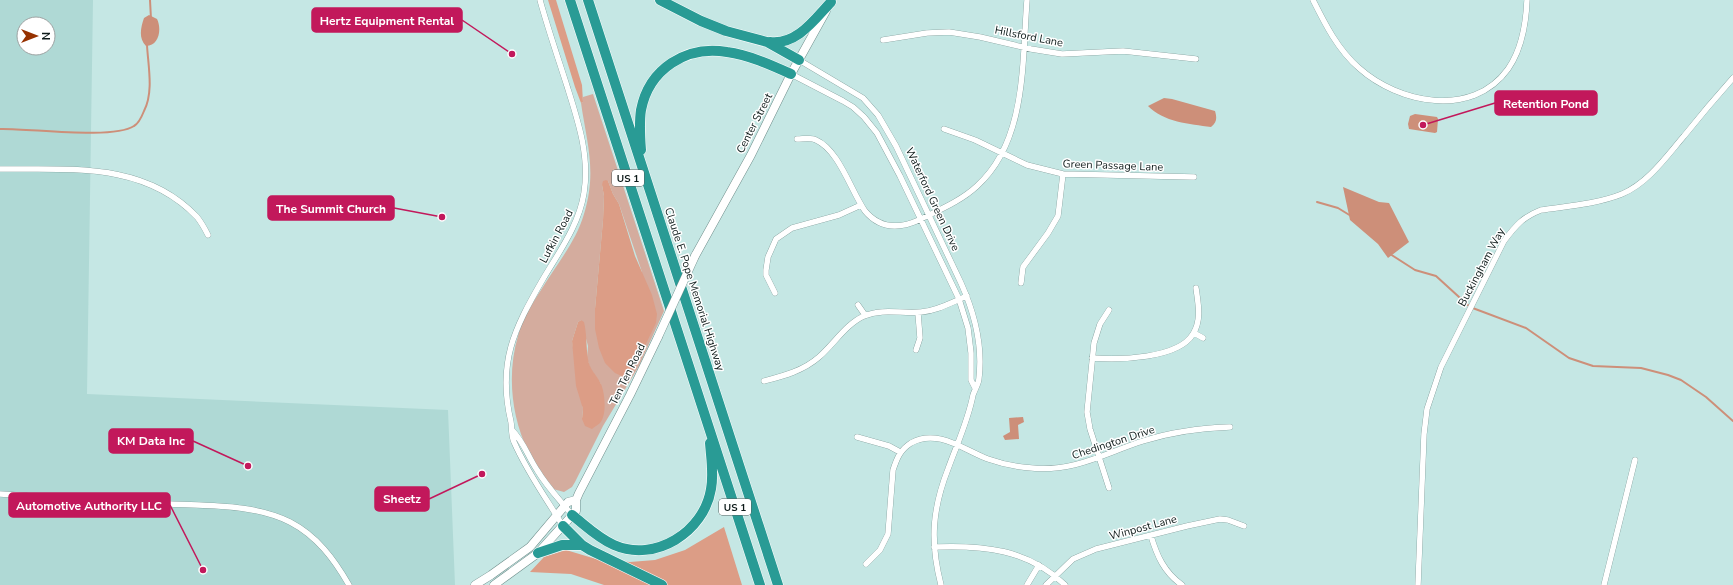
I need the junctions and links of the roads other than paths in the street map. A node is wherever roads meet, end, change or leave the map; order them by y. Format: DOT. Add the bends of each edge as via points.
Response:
graph roads {
  1 [pos="540,0"];
  2 [pos="570,0"];
  3 [pos="588,0"];
  4 [pos="660,0"];
  5 [pos="1027,0"];
  6 [pos="1313,0"];
  7 [pos="1527,0"];
  8 [pos="832,1"];
  9 [pos="883,40"];
  10 [pos="767,42"];
  11 [pos="1023,46"];
  12 [pos="1196,59"];
  13 [pos="799,60"];
  14 [pos="791,74"];
  15 [pos="1733,78"];
  16 [pos="944,129"];
  17 [pos="797,138"];
  18 [pos="1001,154"];
  19 [pos="641,160"];
  20 [pos="0,169"];
  21 [pos="1063,174"];
  22 [pos="1194,177"];
  23 [pos="861,205"];
  24 [pos="928,215"];
  25 [pos="921,219"];
  26 [pos="208,235"];
  27 [pos="695,256"];
  28 [pos="1021,283"];
  29 [pos="1196,288"];
  30 [pos="775,293"];
  31 [pos="967,296"];
  32 [pos="959,299"];
  33 [pos="858,305"];
  34 [pos="1109,310"];
  35 [pos="918,313"];
  36 [pos="865,316"];
  37 [pos="1194,333"];
  38 [pos="1203,338"];
  39 [pos="916,350"];
  40 [pos="1092,358"];
  41 [pos="764,381"];
  42 [pos="975,388"];
  43 [pos="1230,427"];
  44 [pos="709,429"];
  45 [pos="512,430"];
  46 [pos="857,437"];
  47 [pos="958,445"];
  48 [pos="900,452"];
  49 [pos="1099,458"];
  50 [pos="1635,460"];
  51 [pos="1109,488"];
  52 [pos="0,494"];
  53 [pos="576,500"];
  54 [pos="565,506"];
  55 [pos="572,515"];
  56 [pos="557,516"];
  57 [pos="563,526"];
  58 [pos="1244,526"];
  59 [pos="1151,536"];
  60 [pos="582,545"];
  61 [pos="934,547"];
  62 [pos="538,552"];
  63 [pos="866,564"];
  64 [pos="1039,565"];
  65 [pos="1056,576"];
  66 [pos="349,585"];
  67 [pos="475,585"];
  68 [pos="494,585"];
  69 [pos="662,585"];
  70 [pos="760,585"];
  71 [pos="778,585"];
  72 [pos="941,585"];
  73 [pos="1027,585"];
  74 [pos="1046,585"];
  75 [pos="1065,585"];
  76 [pos="1182,585"];
  77 [pos="1418,585"];
  78 [pos="1604,585"];
  1 -- 45 [label="street, Lufkin Road" via="584,144 585,192 581,210 568,238 522,316 513,338 507,364 506,390"];
  2 -- 44 [label="highway, US 1"];
  3 -- 19 [label="highway, Claude E. Pope Memorial Highway / US 1"];
  4 -- 10 [label="highway" via="726,31"];
  5 -- 11 [label="street"];
  6 -- 7 [label="street" via="1339,45 1358,67 1387,87 1408,95 1447,101 1479,93 1508,69 1520,42 1526,20"];
  8 -- 10 [label="highway" via="801,33 790,40 779,43"];
  8 -- 13 [label="main road, Center Street"];
  9 -- 11 [label="street, Hillsford Lane" via="949,32"];
  10 -- 13 [label="highway"];
  11 -- 12 [label="street, Hillsford Lane" via="1062,54 1123,51"];
  11 -- 18 [label="street" via="1014,126"];
  13 -- 14 [label="main road, Center Street"];
  13 -- 24 [label="street, Waterford Green Drive" via="862,98 878,115 896,146"];
  14 -- 19 [label="highway" via="728,52 704,50 679,58 656,76 646,92 641,111"];
  14 -- 25 [label="street, Waterford Green Drive" via="843,101 864,117 877,133"];
  14 -- 27 [label="main road, Center Street" via="751,155"];
  15 -- 77 [label="street, Buckingham Way" via="1646,179 1635,187 1599,200 1533,213 1512,229 1504,241 1441,367 1427,409"];
  16 -- 18 [label="street, Green Passage Lane" via="975,140"];
  17 -- 23 [label="street" via="816,140 827,148"];
  18 -- 21 [label="street, Green Passage Lane" via="1027,165"];
  18 -- 24 [label="street" via="978,186 955,202"];
  19 -- 71 [label="highway, Claude E. Pope Memorial Highway / US 1"];
  20 -- 26 [label="street" via="96,170 132,178 150,185 182,204 197,218"];
  21 -- 22 [label="street, Green Passage Lane"];
  21 -- 28 [label="street" via="1058,216 1023,267"];
  23 -- 25 [label="street" via="870,218 886,226 905,225"];
  23 -- 30 [label="street" via="839,215 792,228 776,240 770,250 766,270"];
  24 -- 25 [label="street"];
  24 -- 31 [label="street, Waterford Green Drive"];
  25 -- 32 [label="street, Waterford Green Drive"];
  27 -- 53 [label="main road, Ten Ten Road, bridge" via="658,337"];
  29 -- 37 [label="street" via="1199,312"];
  31 -- 32 [label="street"];
  31 -- 42 [label="street, Waterford Green Drive" via="978,340 979,380"];
  32 -- 35 [label="street"];
  32 -- 42 [label="street, Waterford Green Drive" via="968,328 971,380"];
  33 -- 36 [label="street"];
  34 -- 40 [label="street" via="1096,334"];
  35 -- 36 [label="street" via="890,311"];
  35 -- 39 [label="street" via="920,338"];
  36 -- 41 [label="street" via="853,323 819,357 804,367"];
  37 -- 38 [label="street"];
  37 -- 40 [label="street" via="1181,345 1155,354 1127,359"];
  40 -- 49 [label="street" via="1087,412"];
  42 -- 47 [label="street, Waterford Green Drive" via="970,412"];
  43 -- 49 [label="street, Chedington Drive" via="1188,431 1142,441"];
  44 -- 55 [label="highway" via="712,474 708,503 692,529 679,539 655,548 626,548 597,536"];
  44 -- 70 [label="highway, US 1"];
  45 -- 54 [label="street, Lufkin Road" via="549,489"];
  45 -- 56 [label="street, Lufkin Road" via="513,440 530,475"];
  46 -- 48 [label="street" via="889,446"];
  47 -- 48 [label="street, Chedington Drive" via="943,439 925,438"];
  47 -- 49 [label="street, Chedington Drive" via="1000,463 1032,468 1066,467"];
  47 -- 61 [label="street, Waterford Green Drive" via="938,501"];
  48 -- 63 [label="street" via="893,470 888,534 880,550"];
  49 -- 51 [label="street"];
  50 -- 78 [label="street"];
  52 -- 66 [label="street" via="228,507 270,515 292,523 321,545"];
  53 -- 54 [label="main road" via="568,502"];
  53 -- 55 [label="main road, Ten Ten Road" via="576,510"];
  54 -- 55 [label="street, Lufkin Road"];
  54 -- 56 [label="main road"];
  55 -- 57 [label="main road, Ten Ten Road"];
  56 -- 57 [label="street, Lufkin Road"];
  56 -- 67 [label="main road" via="530,547"];
  57 -- 60 [label="highway"];
  57 -- 62 [label="main road, Ten Ten Road"];
  58 -- 59 [label="street, Winpost Lane" via="1220,519"];
  59 -- 65 [label="street, Winpost Lane" via="1085,553 1064,566"];
  59 -- 76 [label="street" via="1161,564"];
  60 -- 62 [label="highway" via="562,545"];
  60 -- 69 [label="highway"];
  61 -- 64 [label="street" via="993,548"];
  61 -- 72 [label="street, Waterford Green Drive"];
  62 -- 68 [label="main road, Ten Ten Road"];
  64 -- 65 [label="street"];
  64 -- 73 [label="street"];
  65 -- 74 [label="street, Winpost Lane"];
  65 -- 75 [label="street"];
}
